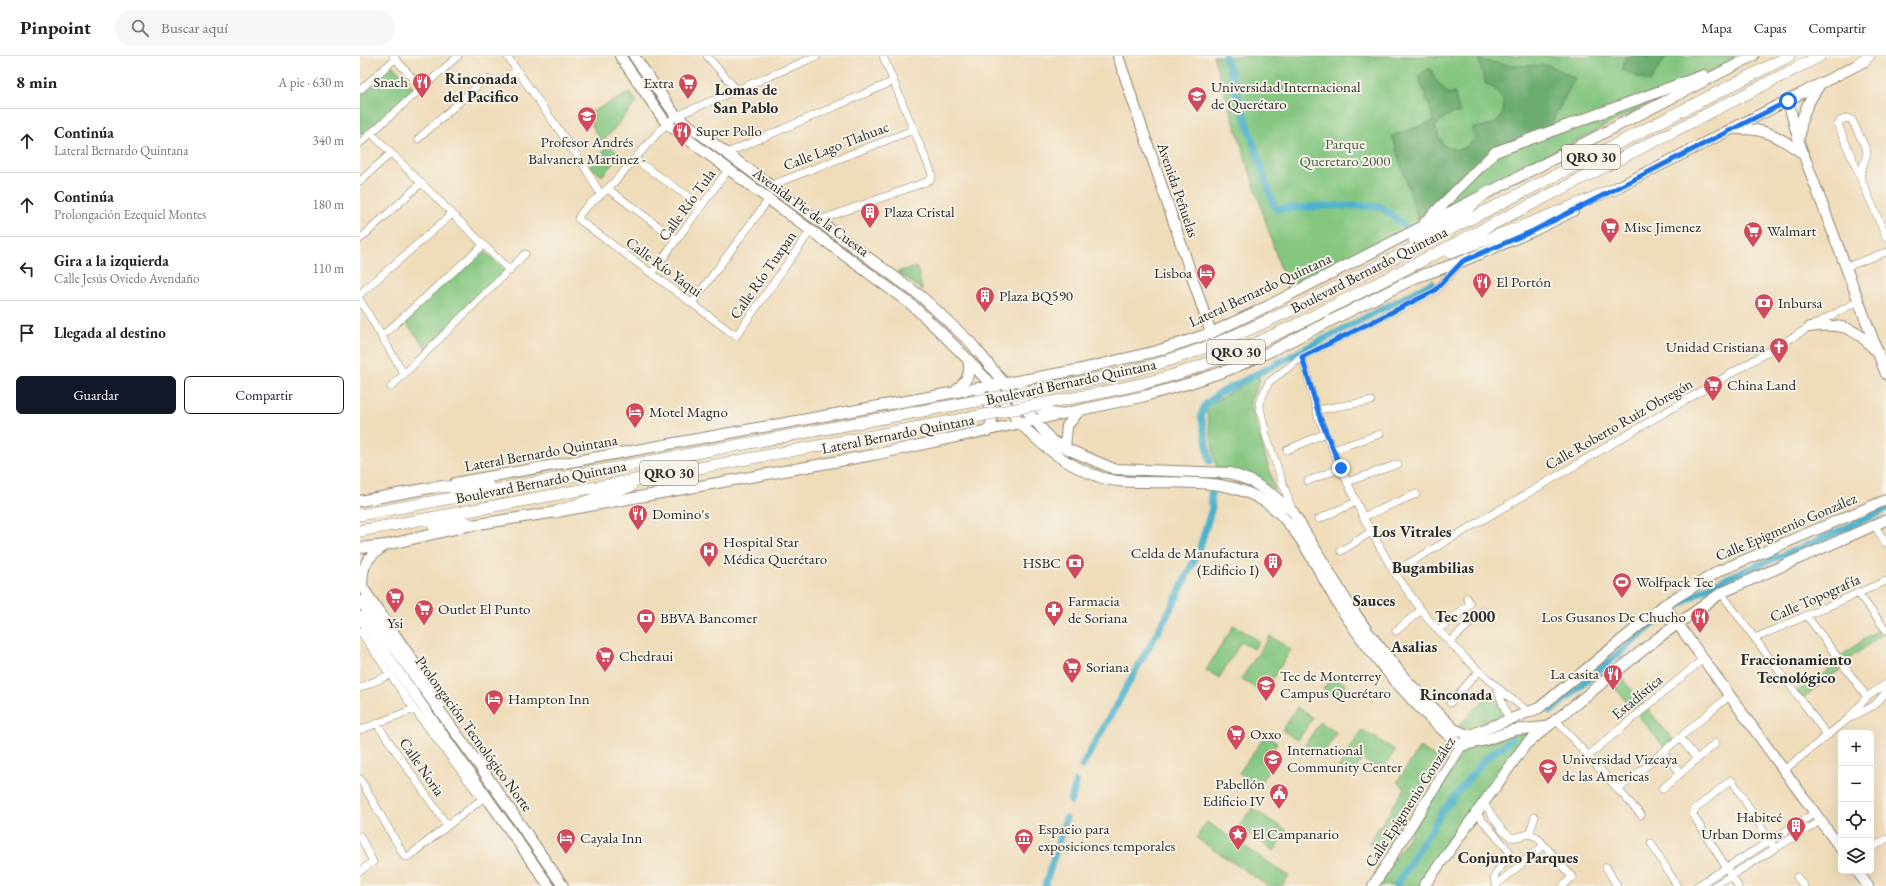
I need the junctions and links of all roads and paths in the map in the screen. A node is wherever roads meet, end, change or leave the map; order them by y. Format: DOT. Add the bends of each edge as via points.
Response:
graph roads {
  1 [pos="507,56"];
  2 [pos="620,56"];
  3 [pos="634,56"];
  4 [pos="707,56"];
  5 [pos="817,56"];
  6 [pos="883,56"];
  7 [pos="1118,56"];
  8 [pos="1753,56"];
  9 [pos="1820,56"];
  10 [pos="1869,56"];
  11 [pos="1874,56"];
  12 [pos="394,57"];
  13 [pos="453,58"];
  14 [pos="1784,58"];
  15 [pos="1858,64"];
  16 [pos="517,70"];
  17 [pos="894,82"];
  18 [pos="1821,84"];
  19 [pos="421,88"];
  20 [pos="736,89"];
  21 [pos="360,90"];
  22 [pos="1790,109"];
  23 [pos="676,116"];
  24 [pos="666,123"];
  25 [pos="1732,129"];
  26 [pos="913,130"];
  27 [pos="371,133"];
  28 [pos="418,139"];
  29 [pos="360,143"];
  30 [pos="1802,149"];
  31 [pos="727,153"];
  32 [pos="391,154"];
  33 [pos="634,159"];
  34 [pos="728,170"];
  35 [pos="1860,177"];
  36 [pos="360,181"];
  37 [pos="421,183"];
  38 [pos="769,186"];
  39 [pos="1617,188"];
  40 [pos="608,189"];
  41 [pos="1487,192"];
  42 [pos="601,195"];
  43 [pos="769,199"];
  44 [pos="702,206"];
  45 [pos="452,214"];
  46 [pos="817,221"];
  47 [pos="811,230"];
  48 [pos="1886,237"];
  49 [pos="1414,238"];
  50 [pos="360,239"];
  51 [pos="677,240"];
  52 [pos="483,245"];
  53 [pos="1886,252"];
  54 [pos="525,254"];
  55 [pos="1435,256"];
  56 [pos="1463,261"];
  57 [pos="1846,267"];
  58 [pos="510,271"];
  59 [pos="652,273"];
  60 [pos="360,294"];
  61 [pos="360,300"];
  62 [pos="1858,301"];
  63 [pos="692,303"];
  64 [pos="1810,327"];
  65 [pos="1211,333"];
  66 [pos="382,336"];
  67 [pos="736,336"];
  68 [pos="1878,354"];
  69 [pos="1302,357"];
  70 [pos="968,360"];
  71 [pos="404,374"];
  72 [pos="1886,374"];
  73 [pos="1025,380"];
  74 [pos="1006,383"];
  75 [pos="992,386"];
  76 [pos="392,387"];
  77 [pos="972,388"];
  78 [pos="956,391"];
  79 [pos="1371,401"];
  80 [pos="1317,410"];
  81 [pos="1079,411"];
  82 [pos="1062,415"];
  83 [pos="1035,420"];
  84 [pos="1020,423"];
  85 [pos="988,431"];
  86 [pos="1326,433"];
  87 [pos="1380,434"];
  88 [pos="1047,442"];
  89 [pos="1065,448"];
  90 [pos="1287,450"];
  91 [pos="1333,450"];
  92 [pos="1398,464"];
  93 [pos="1341,468"];
  94 [pos="667,474"];
  95 [pos="1308,481"];
  96 [pos="1347,482"];
  97 [pos="524,485"];
  98 [pos="433,487"];
  99 [pos="1416,494"];
  100 [pos="1886,500"];
  101 [pos="360,501"];
  102 [pos="1356,502"];
  103 [pos="556,512"];
  104 [pos="1293,512"];
  105 [pos="360,515"];
  106 [pos="1363,517"];
  107 [pos="1319,519"];
  108 [pos="1886,520"];
  109 [pos="472,524"];
  110 [pos="1874,525"];
  111 [pos="363,531"];
  112 [pos="1371,532"];
  113 [pos="1886,543"];
  114 [pos="386,544"];
  115 [pos="360,548"];
  116 [pos="1341,550"];
  117 [pos="1394,572"];
  118 [pos="1886,581"];
  119 [pos="361,585"];
  120 [pos="1721,593"];
  121 [pos="1858,593"];
  122 [pos="1467,598"];
  123 [pos="360,601"];
  124 [pos="1664,604"];
  125 [pos="1421,610"];
  126 [pos="1483,611"];
  127 [pos="1807,616"];
  128 [pos="360,618"];
  129 [pos="1678,623"];
  130 [pos="360,630"];
  131 [pos="1438,630"];
  132 [pos="1886,630"];
  133 [pos="1396,631"];
  134 [pos="1755,638"];
  135 [pos="363,641"];
  136 [pos="1450,642"];
  137 [pos="1703,659"];
  138 [pos="1479,671"];
  139 [pos="391,674"];
  140 [pos="1886,684"];
  141 [pos="1496,686"];
  142 [pos="360,688"];
  143 [pos="1886,692"];
  144 [pos="1730,695"];
  145 [pos="1867,696"];
  146 [pos="1450,703"];
  147 [pos="414,709"];
  148 [pos="1530,712"];
  149 [pos="1848,718"];
  150 [pos="1555,719"];
  151 [pos="1509,720"];
  152 [pos="377,724"];
  153 [pos="1545,727"];
  154 [pos="360,730"];
  155 [pos="1470,736"];
  156 [pos="1826,736"];
  157 [pos="1680,738"];
  158 [pos="1716,743"];
  159 [pos="1461,746"];
  160 [pos="1663,752"];
  161 [pos="1588,756"];
  162 [pos="1697,758"];
  163 [pos="477,762"];
  164 [pos="1784,770"];
  165 [pos="1681,773"];
  166 [pos="360,778"];
  167 [pos="1662,789"];
  168 [pos="1618,790"];
  169 [pos="485,799"];
  170 [pos="1483,802"];
  171 [pos="1475,812"];
  172 [pos="1641,815"];
  173 [pos="1535,817"];
  174 [pos="1818,817"];
  175 [pos="447,825"];
  176 [pos="1502,830"];
  177 [pos="1529,834"];
  178 [pos="360,836"];
  179 [pos="1496,836"];
  180 [pos="1886,839"];
  181 [pos="1770,841"];
  182 [pos="1651,843"];
  183 [pos="1544,845"];
  184 [pos="1838,845"];
  185 [pos="1874,847"];
  186 [pos="1775,849"];
  187 [pos="1606,867"];
  188 [pos="1726,868"];
  189 [pos="360,871"];
  190 [pos="1859,874"];
  191 [pos="1731,875"];
  192 [pos="1797,877"];
  193 [pos="1496,885"];
  194 [pos="549,886"];
  195 [pos="563,886"];
  196 [pos="1374,886"];
  197 [pos="1424,886"];
  198 [pos="1563,886"];
  199 [pos="1617,886"];
  200 [pos="1677,886"];
  201 [pos="1697,886"];
  202 [pos="1714,886"];
  203 [pos="1738,886"];
  204 [pos="1804,886"];
  205 [pos="1868,886"];
  1 -- 16 [label="street"];
  2 -- 24 [label="street, Avenida Pie de la Cuesta"];
  3 -- 23 [label="street, Avenida Pie de la Cuesta"];
  4 -- 20 [label="street"];
  5 -- 20 [label="street"];
  6 -- 17 [label="street"];
  7 -- 65 [label="street, Avenida Peñuelas"];
  8 -- 41 [label="street"];
  8 -- 49 [label="street, Lateral Bernardo Quintana" via="1495,152"];
  9 -- 55 [label="main road, Boulevard Bernardo Quintana / QRO 30"];
  10 -- 15 [label="main road"];
  11 -- 15 [label="street, Lateral Bernardo Quintana"];
  12 -- 19 [label="street"];
  12 -- 21 [label="street"];
  13 -- 19 [label="street"];
  14 -- 49 [label="main road, Boulevard Bernardo Quintana / QRO 30"];
  15 -- 18 [label="street, Lateral Bernardo Quintana"];
  16 -- 28 [label="street" via="500,82 485,79"];
  16 -- 42 [label="street" via="583,164"];
  17 -- 26 [label="street"];
  17 -- 31 [label="street"];
  18 -- 25 [label="street, Lateral Bernardo Quintana"];
  18 -- 30 [label="street" via="1807,104 1800,123"];
  19 -- 27 [label="street"];
  20 -- 23 [label="street"];
  22 -- 30 [label="street"];
  23 -- 24 [label="street"];
  23 -- 31 [label="street, Avenida Pie de la Cuesta"];
  24 -- 33 [label="street"];
  24 -- 34 [label="street, Avenida Pie de la Cuesta"];
  25 -- 30 [label="street" via="1754,128 1774,134"];
  25 -- 39 [label="street, Lateral Bernardo Quintana"];
  26 -- 38 [label="street, Calle Lago Tlahuac"];
  26 -- 46 [label="street" via="932,174 931,179"];
  27 -- 29 [label="street"];
  27 -- 32 [label="street"];
  30 -- 57 [label="street"];
  31 -- 38 [label="street, Avenida Pie de la Cuesta"];
  32 -- 36 [label="street"];
  32 -- 37 [label="street"];
  33 -- 40 [label="street"];
  33 -- 44 [label="street"];
  34 -- 43 [label="street, Avenida Pie de la Cuesta"];
  34 -- 44 [label="street, Calle Río Tula"];
  35 -- 35 [label="street" via="1867,153 1852,120 1847,118 1838,125"];
  35 -- 48 [label="street"];
  37 -- 45 [label="street"];
  37 -- 50 [label="street"];
  38 -- 46 [label="street, Avenida Pie de la Cuesta"];
  39 -- 55 [label="main road" via="1533,222"];
  39 -- 56 [label="street, Lateral Bernardo Quintana" via="1533,231"];
  40 -- 42 [label="street"];
  40 -- 51 [label="street"];
  41 -- 49 [label="main road" via="1463,212"];
  42 -- 59 [label="street, Calle Río Yaqui" via="585,208 578,219"];
  43 -- 47 [label="street, Avenida Pie de la Cuesta"];
  43 -- 63 [label="street"];
  44 -- 51 [label="street, Calle Río Tula"];
  45 -- 52 [label="street"];
  45 -- 60 [label="street"];
  46 -- 74 [label="street, Avenida Pie de la Cuesta" via="936,310 971,343"];
  47 -- 67 [label="street, Calle Río Tuxpan"];
  47 -- 70 [label="street, Avenida Pie de la Cuesta" via="913,306"];
  49 -- 65 [label="street, Lateral Bernardo Quintana"];
  49 -- 97 [label="main road, Boulevard Bernardo Quintana / QRO 30, bridge" via="1365,273 1298,307 1240,333 1158,364 1092,380"];
  51 -- 59 [label="street, Calle Río Tula"];
  52 -- 58 [label="street"];
  52 -- 66 [label="street"];
  53 -- 57 [label="street"];
  54 -- 58 [label="street"];
  55 -- 94 [label="main road, Boulevard Bernardo Quintana / QRO 30, bridge" via="1246,348 1205,364 1138,384 1102,393"];
  56 -- 69 [label="street" via="1434,291"];
  56 -- 81 [label="street, Lateral Bernardo Quintana" via="1417,277 1231,369 1151,394"];
  57 -- 62 [label="street"];
  58 -- 71 [label="street"];
  59 -- 63 [label="street, Calle Río Yaqui"];
  61 -- 66 [label="street"];
  62 -- 64 [label="street, Calle Roberto Ruiz Obregón"];
  62 -- 68 [label="street"];
  63 -- 67 [label="street, Calle Río Yaqui"];
  64 -- 68 [label="street" via="1830,324 1849,328 1866,339"];
  64 -- 117 [label="street, Calle Roberto Ruiz Obregón"];
  65 -- 73 [label="street, Lateral Bernardo Quintana" via="1157,351"];
  66 -- 71 [label="street"];
  68 -- 72 [label="street"];
  69 -- 80 [label="street"];
  69 -- 104 [label="street" via="1269,382 1259,403 1266,435"];
  70 -- 75 [label="street, Avenida Pie de la Cuesta"];
  70 -- 78 [label="street" via="969,376"];
  71 -- 76 [label="street"];
  73 -- 74 [label="street, Lateral Bernardo Quintana"];
  73 -- 82 [label="street" via="1024,392 1038,410"];
  74 -- 75 [label="street, Lateral Bernardo Quintana"];
  74 -- 83 [label="street, Avenida Pie de la Cuesta"];
  75 -- 77 [label="street, Lateral Bernardo Quintana"];
  75 -- 84 [label="street, Avenida Pie de la Cuesta"];
  77 -- 78 [label="street, Lateral Bernardo Quintana"];
  77 -- 85 [label="street" via="989,405 992,422"];
  78 -- 98 [label="street, Lateral Bernardo Quintana" via="635,452"];
  79 -- 80 [label="street"];
  80 -- 86 [label="street"];
  81 -- 82 [label="street, Lateral Bernardo Quintana"];
  81 -- 89 [label="street" via="1067,426"];
  82 -- 83 [label="street, Lateral Bernardo Quintana"];
  83 -- 84 [label="street, Lateral Bernardo Quintana"];
  83 -- 88 [label="street, Avenida Pie de la Cuesta"];
  84 -- 85 [label="street, Lateral Bernardo Quintana"];
  84 -- 88 [label="street, Avenida Pie de la Cuesta"];
  85 -- 103 [label="street, Lateral Bernardo Quintana" via="871,456"];
  86 -- 90 [label="street"];
  86 -- 91 [label="street"];
  87 -- 91 [label="street"];
  88 -- 89 [label="street"];
  88 -- 159 [label="street" via="1081,470 1099,477 1120,482 1229,485 1268,504 1285,519 1369,649 1448,736"];
  89 -- 104 [label="street" via="1114,469 1230,473 1252,482 1273,495"];
  91 -- 93 [label="street"];
  92 -- 96 [label="street"];
  93 -- 95 [label="street"];
  93 -- 96 [label="street"];
  94 -- 103 [label="main road"];
  94 -- 111 [label="main road, Boulevard Bernardo Quintana / QRO 30"];
  96 -- 102 [label="street"];
  97 -- 98 [label="main road"];
  97 -- 105 [label="main road, Boulevard Bernardo Quintana / QRO 30"];
  98 -- 101 [label="street, Lateral Bernardo Quintana"];
  99 -- 106 [label="street"];
  100 -- 124 [label="street, Calle Epigmenio González" via="1719,571"];
  102 -- 106 [label="street"];
  102 -- 107 [label="street"];
  103 -- 109 [label="street, Lateral Bernardo Quintana"];
  104 -- 155 [label="street" via="1368,632 1407,681 1454,729"];
  106 -- 112 [label="street"];
  108 -- 110 [label="street"];
  109 -- 111 [label="main road" via="462,521 391,531"];
  109 -- 114 [label="street, Lateral Bernardo Quintana"];
  110 -- 113 [label="street"];
  110 -- 120 [label="street"];
  112 -- 116 [label="street"];
  112 -- 117 [label="street"];
  114 -- 115 [label="street, Lateral Bernardo Quintana"];
  114 -- 119 [label="street" via="370,555"];
  117 -- 125 [label="street"];
  118 -- 121 [label="street, Calle Topografía"];
  119 -- 163 [label="street" via="438,696"];
  120 -- 129 [label="street"];
  120 -- 134 [label="street"];
  121 -- 127 [label="street, Calle Topografía"];
  121 -- 132 [label="street"];
  122 -- 131 [label="street" via="1470,604"];
  123 -- 163 [label="street, Prolongación Tecnológico Norte"];
  124 -- 129 [label="street"];
  124 -- 148 [label="street, Calle Epigmenio González" via="1539,708"];
  125 -- 131 [label="street"];
  125 -- 133 [label="street"];
  126 -- 136 [label="street"];
  127 -- 134 [label="street, Calle Topografía"];
  127 -- 145 [label="street"];
  128 -- 169 [label="street, Prolongación Tecnológico Norte"];
  129 -- 137 [label="street"];
  129 -- 150 [label="street"];
  130 -- 135 [label="street"];
  131 -- 136 [label="street"];
  134 -- 156 [label="street"];
  135 -- 139 [label="street"];
  136 -- 138 [label="street"];
  137 -- 144 [label="street"];
  137 -- 161 [label="street, Estadística"];
  138 -- 141 [label="street"];
  138 -- 146 [label="street"];
  139 -- 142 [label="street"];
  139 -- 147 [label="street"];
  140 -- 145 [label="street"];
  141 -- 148 [label="street"];
  141 -- 151 [label="street"];
  143 -- 149 [label="street" via="1875,705"];
  144 -- 157 [label="street"];
  144 -- 164 [label="street"];
  145 -- 149 [label="street"];
  147 -- 152 [label="street"];
  147 -- 169 [label="street"];
  148 -- 151 [label="street, Calle Epigmenio González"];
  149 -- 156 [label="street"];
  150 -- 153 [label="street"];
  150 -- 161 [label="street"];
  151 -- 155 [label="street, Calle Epigmenio González"];
  152 -- 154 [label="street"];
  152 -- 175 [label="street, Calle Noria"];
  153 -- 159 [label="street" via="1514,730"];
  153 -- 170 [label="street" via="1526,744"];
  155 -- 159 [label="street, Calle Epigmenio González"];
  156 -- 164 [label="street"];
  157 -- 160 [label="street"];
  157 -- 162 [label="street"];
  158 -- 162 [label="street"];
  159 -- 196 [label="street, Calle Epigmenio González"];
  160 -- 165 [label="street"];
  160 -- 168 [label="street"];
  161 -- 168 [label="street"];
  162 -- 165 [label="street"];
  163 -- 195 [label="street, Prolongación Tecnológico Norte"];
  164 -- 174 [label="street"];
  165 -- 167 [label="street"];
  166 -- 175 [label="street" via="405,856 409,856"];
  168 -- 172 [label="street"];
  169 -- 175 [label="street"];
  169 -- 194 [label="street, Prolongación Tecnológico Norte"];
  170 -- 171 [label="street"];
  170 -- 176 [label="street"];
  171 -- 179 [label="street"];
  171 -- 197 [label="street"];
  173 -- 177 [label="street"];
  174 -- 181 [label="street"];
  174 -- 184 [label="street"];
  174 -- 186 [label="street"];
  176 -- 177 [label="street" via="1512,838"];
  176 -- 179 [label="street"];
  177 -- 183 [label="street" via="1537,837"];
  178 -- 189 [label="street" via="373,862"];
  179 -- 193 [label="street" via="1509,851 1509,856 1494,873"];
  180 -- 185 [label="street"];
  181 -- 186 [label="street"];
  181 -- 188 [label="street"];
  181 -- 188 [label="street" via="1731,780 1692,812"];
  182 -- 200 [label="street"];
  183 -- 193 [label="street"];
  183 -- 198 [label="street" via="1572,877"];
  186 -- 191 [label="street"];
  187 -- 199 [label="street"];
  188 -- 191 [label="street"];
  188 -- 201 [label="street"];
  190 -- 205 [label="street"];
  191 -- 202 [label="street"];
  191 -- 203 [label="street"];
  192 -- 204 [label="street"];
}
